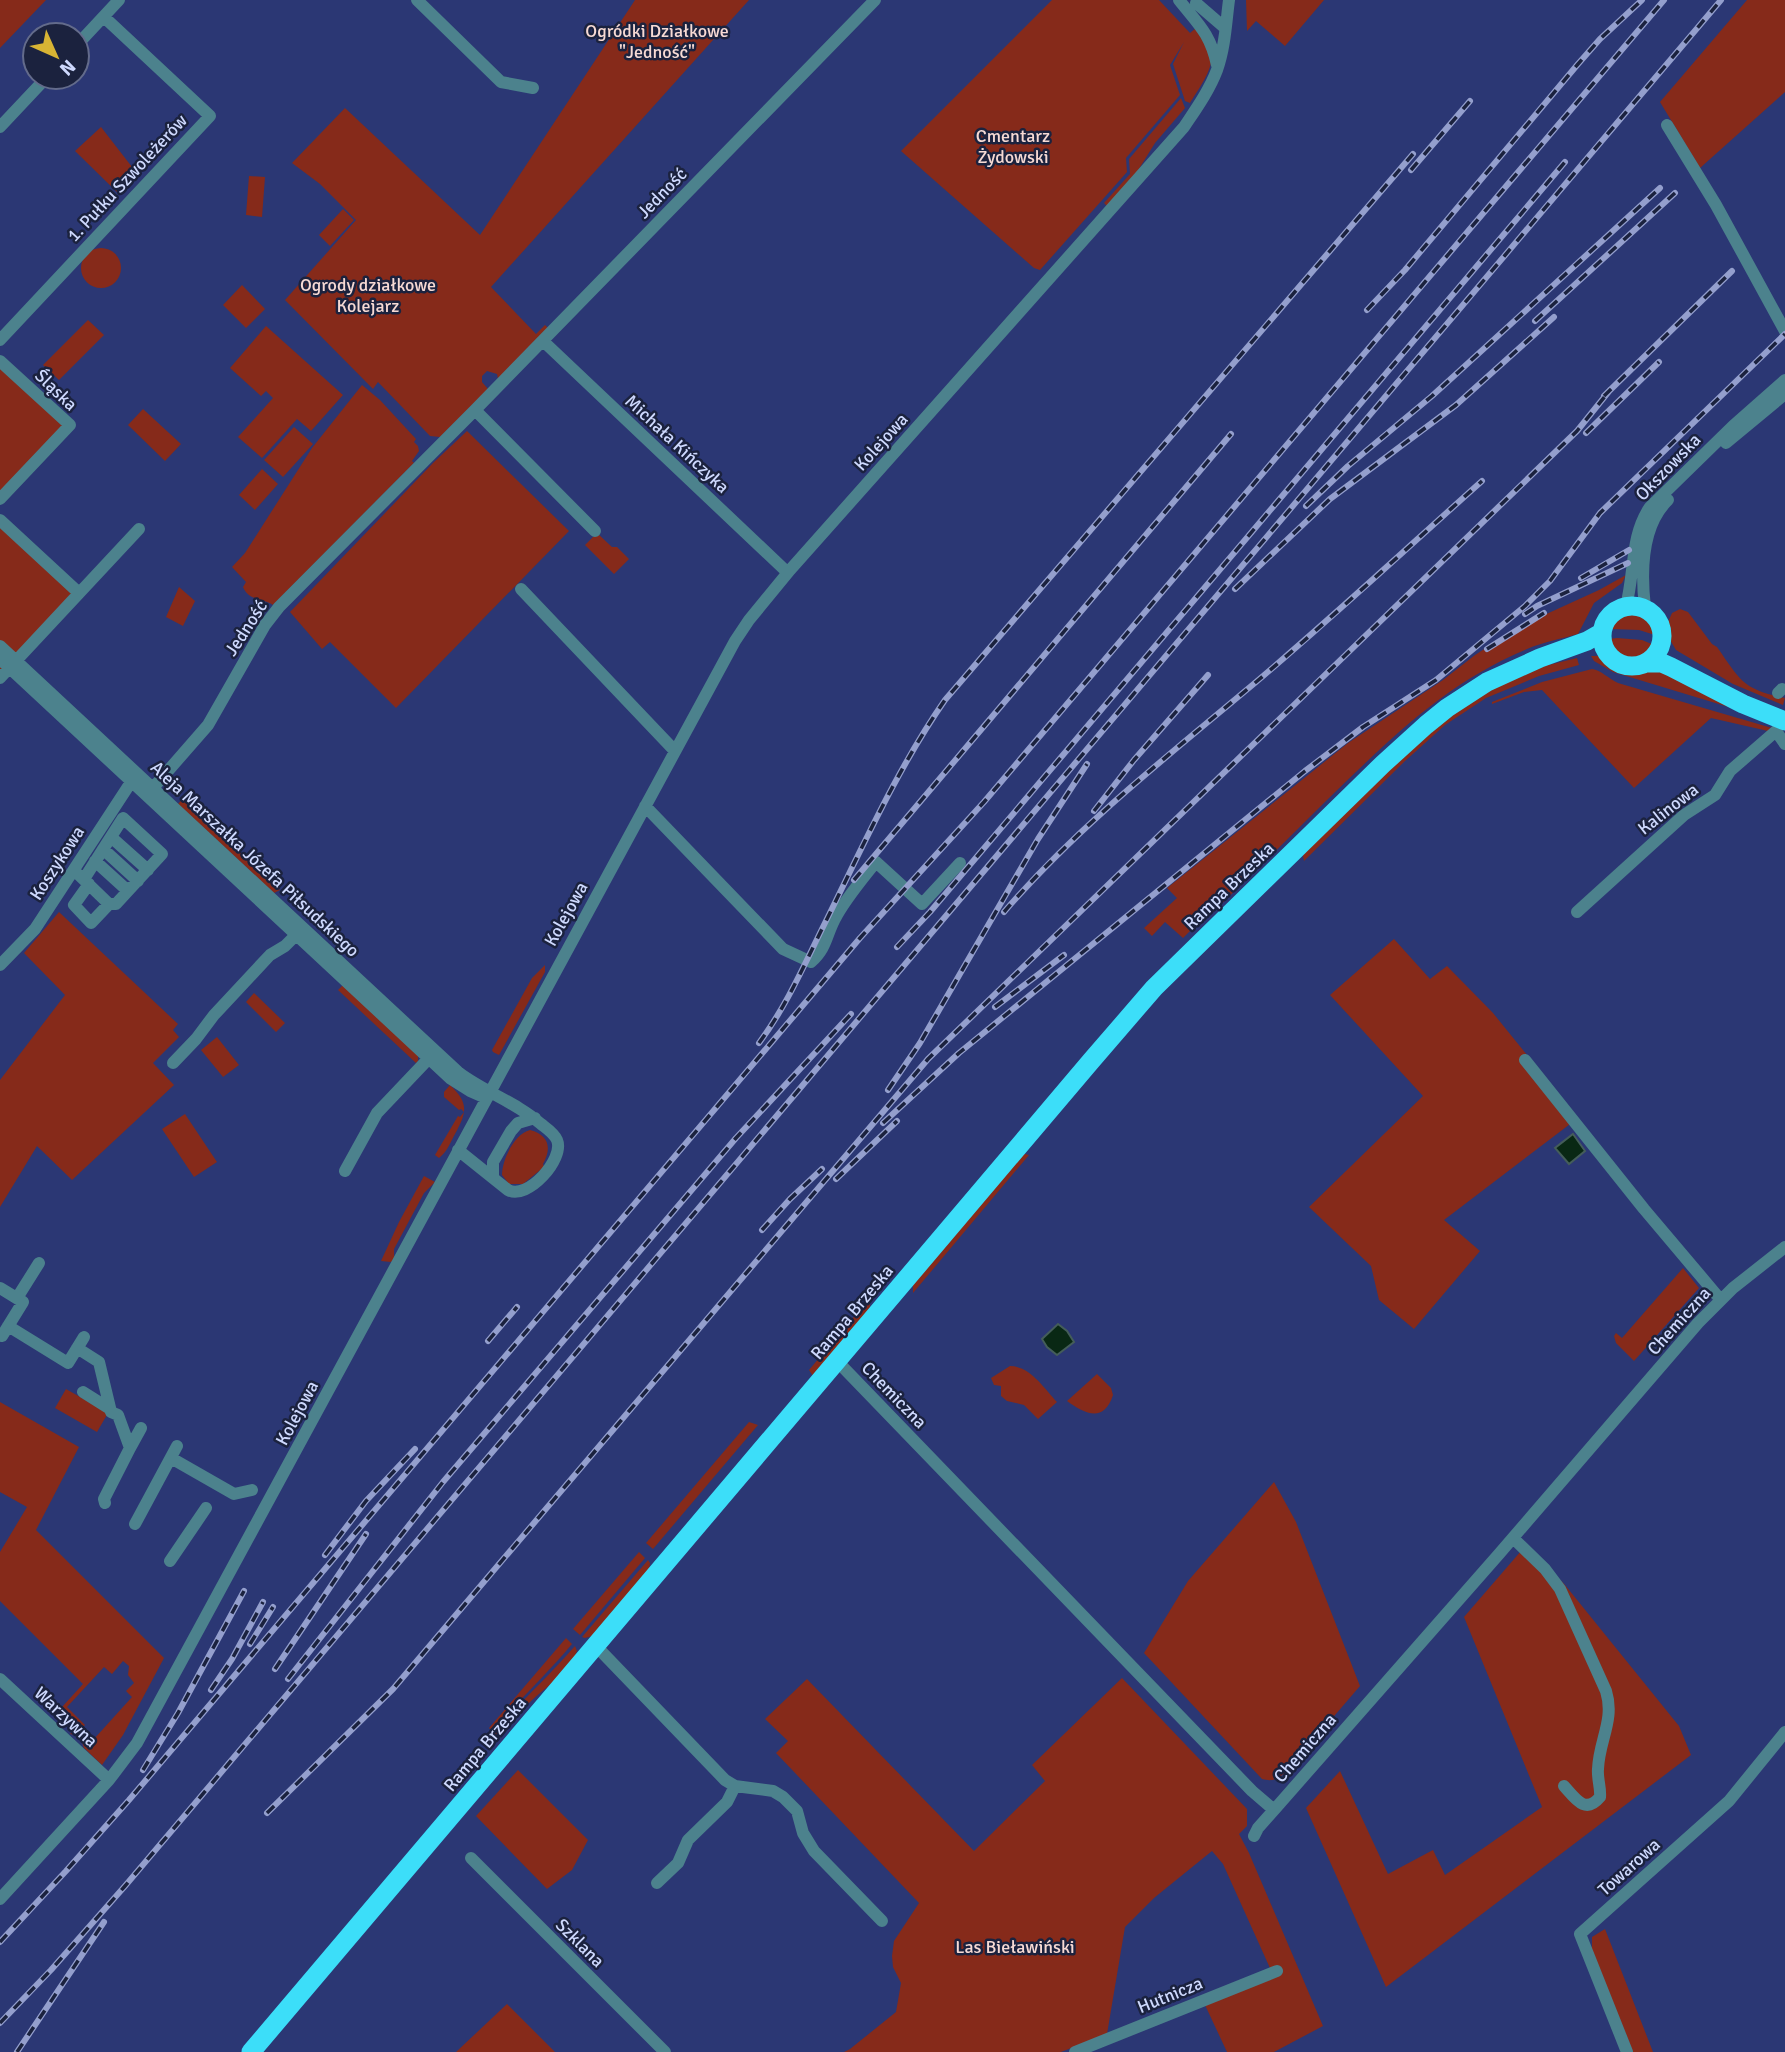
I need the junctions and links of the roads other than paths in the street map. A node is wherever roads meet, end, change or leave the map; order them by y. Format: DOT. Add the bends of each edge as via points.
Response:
graph roads {
  1 [pos="119,0"];
  2 [pos="417,0"];
  3 [pos="875,0"];
  4 [pos="1179,0"];
  5 [pos="1229,0"];
  6 [pos="1199,1"];
  7 [pos="104,17"];
  8 [pos="1202,28"];
  9 [pos="1225,28"];
  10 [pos="91,30"];
  11 [pos="1218,68"];
  12 [pos="533,88"];
  13 [pos="34,91"];
  14 [pos="1667,125"];
  15 [pos="0,127"];
  16 [pos="1785,331"];
  17 [pos="0,340"];
  18 [pos="543,341"];
  19 [pos="0,361"];
  20 [pos="1785,380"];
  21 [pos="1785,394"];
  22 [pos="475,410"];
  23 [pos="0,499"];
  24 [pos="0,520"];
  25 [pos="139,529"];
  26 [pos="595,531"];
  27 [pos="787,572"];
  28 [pos="521,589"];
  29 [pos="79,593"];
  30 [pos="1635,607"];
  31 [pos="1601,633"];
  32 [pos="1662,636"];
  33 [pos="0,646"];
  34 [pos="1606,653"];
  35 [pos="1540,658"];
  36 [pos="1647,663"];
  37 [pos="6,667"];
  38 [pos="1781,697"];
  39 [pos="1781,726"];
  40 [pos="1785,744"];
  41 [pos="675,751"];
  42 [pos="134,777"];
  43 [pos="153,788"];
  44 [pos="645,806"];
  45 [pos="111,837"];
  46 [pos="103,849"];
  47 [pos="95,861"];
  48 [pos="960,863"];
  49 [pos="74,870"];
  50 [pos="148,870"];
  51 [pos="138,881"];
  52 [pos="86,882"];
  53 [pos="128,891"];
  54 [pos="110,904"];
  55 [pos="1577,912"];
  56 [pos="300,931"];
  57 [pos="0,965"];
  58 [pos="432,1054"];
  59 [pos="1525,1060"];
  60 [pos="173,1063"];
  61 [pos="488,1094"];
  62 [pos="535,1118"];
  63 [pos="458,1150"];
  64 [pos="345,1171"];
  65 [pos="493,1178"];
  66 [pos="1785,1247"];
  67 [pos="39,1263"];
  68 [pos="0,1288"];
  69 [pos="17,1298"];
  70 [pos="1720,1300"];
  71 [pos="836,1362"];
  72 [pos="83,1392"];
  73 [pos="110,1409"];
  74 [pos="141,1428"];
  75 [pos="130,1448"];
  76 [pos="252,1490"];
  77 [pos="105,1503"];
  78 [pos="206,1508"];
  79 [pos="135,1524"];
  80 [pos="1513,1538"];
  81 [pos="170,1561"];
  82 [pos="596,1646"];
  83 [pos="0,1679"];
  84 [pos="1785,1732"];
  85 [pos="109,1780"];
  86 [pos="735,1786"];
  87 [pos="1564,1786"];
  88 [pos="1274,1810"];
  89 [pos="1254,1836"];
  90 [pos="471,1858"];
  91 [pos="657,1884"];
  92 [pos="0,1899"];
  93 [pos="882,1921"];
  94 [pos="1278,1971"];
  95 [pos="251,2052"];
  96 [pos="665,2052"];
  97 [pos="1075,2052"];
  98 [pos="1628,2052"];
  1 -- 7 [label="street"];
  2 -- 12 [label="street" via="501,82"];
  3 -- 18 [label="street, Jedność"];
  4 -- 8 [label="street"];
  5 -- 9 [label="street, Kolejowa"];
  6 -- 9 [label="street"];
  7 -- 10 [label="street"];
  7 -- 17 [label="street, 1. Pułku Szwoleżerów" via="210,116"];
  8 -- 9 [label="street"];
  8 -- 11 [label="street" via="1213,44"];
  9 -- 11 [label="street, Kolejowa"];
  11 -- 27 [label="street, Kolejowa" via="1184,127"];
  13 -- 15 [label="street"];
  14 -- 16 [label="street"];
  18 -- 22 [label="street, Jedność"];
  18 -- 27 [label="street, Michała Kińczyka"];
  19 -- 23 [label="street, Śląska" via="69,425"];
  20 -- 30 [label="street, Okszowska" via="1650,507 1637,536 1631,585"];
  21 -- 30 [label="street, Okszowska" via="1720,449 1656,513 1647,537 1643,592"];
  22 -- 26 [label="street"];
  22 -- 43 [label="street, Jedność" via="279,607 208,725"];
  24 -- 29 [label="street"];
  25 -- 29 [label="street"];
  27 -- 41 [label="street, Kolejowa" via="748,620"];
  28 -- 41 [label="street"];
  29 -- 37 [label="street"];
  30 -- 31 [label="highway" via="1616,609"];
  30 -- 32 [label="highway" via="1659,621"];
  31 -- 34 [label="highway"];
  31 -- 35 [label="highway, Rampa Brzeska"];
  32 -- 36 [label="highway" via="1659,650"];
  32 -- 38 [label="highway" via="1670,650 1725,682"];
  33 -- 37 [label="street, Aleja Marszałka Józefa Piłsudskiego"];
  34 -- 35 [label="highway, Rampa Brzeska"];
  34 -- 36 [label="highway" via="1625,666"];
  35 -- 71 [label="highway, Rampa Brzeska" via="1487,682 1426,725 1199,943 1154,988"];
  36 -- 39 [label="highway" via="1671,667"];
  37 -- 42 [label="street, Aleja Marszałka Józefa Piłsudskiego"];
  39 -- 40 [label="street"];
  39 -- 55 [label="street, Kalinowa" via="1730,771 1715,795 1684,815"];
  41 -- 44 [label="street, Kolejowa"];
  42 -- 43 [label="street, Aleja Marszałka Józefa Piłsudskiego"];
  42 -- 49 [label="street, Koszykowa"];
  42 -- 56 [label="street, Aleja Marszałka Józefa Piłsudskiego"];
  43 -- 56 [label="street, Aleja Marszałka Józefa Piłsudskiego"];
  44 -- 48 [label="street" via="783,948 811,962 827,943 846,898 876,862 922,904"];
  44 -- 61 [label="street, Kolejowa"];
  45 -- 46 [label="street"];
  45 -- 50 [label="street"];
  45 -- 50 [label="street" via="124,818 162,854"];
  46 -- 47 [label="street"];
  46 -- 51 [label="street"];
  47 -- 52 [label="street"];
  47 -- 53 [label="street"];
  49 -- 52 [label="street"];
  49 -- 57 [label="street, Koszykowa" via="35,929"];
  50 -- 51 [label="street"];
  51 -- 53 [label="street"];
  52 -- 54 [label="street"];
  52 -- 54 [label="street" via="74,905 91,923"];
  53 -- 54 [label="street" via="116,904"];
  56 -- 58 [label="street, Aleja Marszałka Józefa Piłsudskiego"];
  56 -- 60 [label="street" via="270,955"];
  58 -- 61 [label="street, Aleja Marszałka Józefa Piłsudskiego"];
  58 -- 64 [label="street" via="377,1113"];
  59 -- 70 [label="street"];
  61 -- 62 [label="street, Aleja Marszałka Józefa Piłsudskiego"];
  61 -- 63 [label="street, Kolejowa"];
  62 -- 65 [label="street" via="518,1123 511,1131 493,1162"];
  62 -- 65 [label="street" via="557,1140 549,1167 520,1193"];
  63 -- 65 [label="street"];
  63 -- 85 [label="street, Kolejowa" via="159,1705"];
  66 -- 70 [label="street, Chemiczna"];
  67 -- 69 [label="street"];
  68 -- 69 [label="street"];
  69 -- 73 [label="street" via="23,1302 5,1331 68,1363 80,1342 100,1362"];
  70 -- 80 [label="street, Chemiczna"];
  71 -- 82 [label="highway, Rampa Brzeska"];
  71 -- 88 [label="street, Chemiczna"];
  72 -- 73 [label="street"];
  73 -- 75 [label="street" via="118,1415"];
  74 -- 75 [label="street"];
  75 -- 77 [label="street"];
  76 -- 79 [label="street" via="234,1494 174,1452"];
  78 -- 81 [label="street"];
  80 -- 87 [label="street" via="1560,1589 1611,1705 1597,1771 1600,1797 1588,1805 1580,1804"];
  80 -- 88 [label="street, Chemiczna"];
  82 -- 86 [label="street"];
  82 -- 95 [label="highway, Rampa Brzeska"];
  83 -- 85 [label="street, Warzywna"];
  84 -- 98 [label="street, Towarowa" via="1729,1801 1580,1934"];
  85 -- 92 [label="street, Kolejowa"];
  86 -- 91 [label="street" via="727,1802 688,1840 678,1863"];
  86 -- 93 [label="street" via="773,1791 783,1797 797,1811 814,1851"];
  88 -- 89 [label="street"];
  90 -- 96 [label="street, Szklana"];
  94 -- 97 [label="street, Hutnicza"];
}
